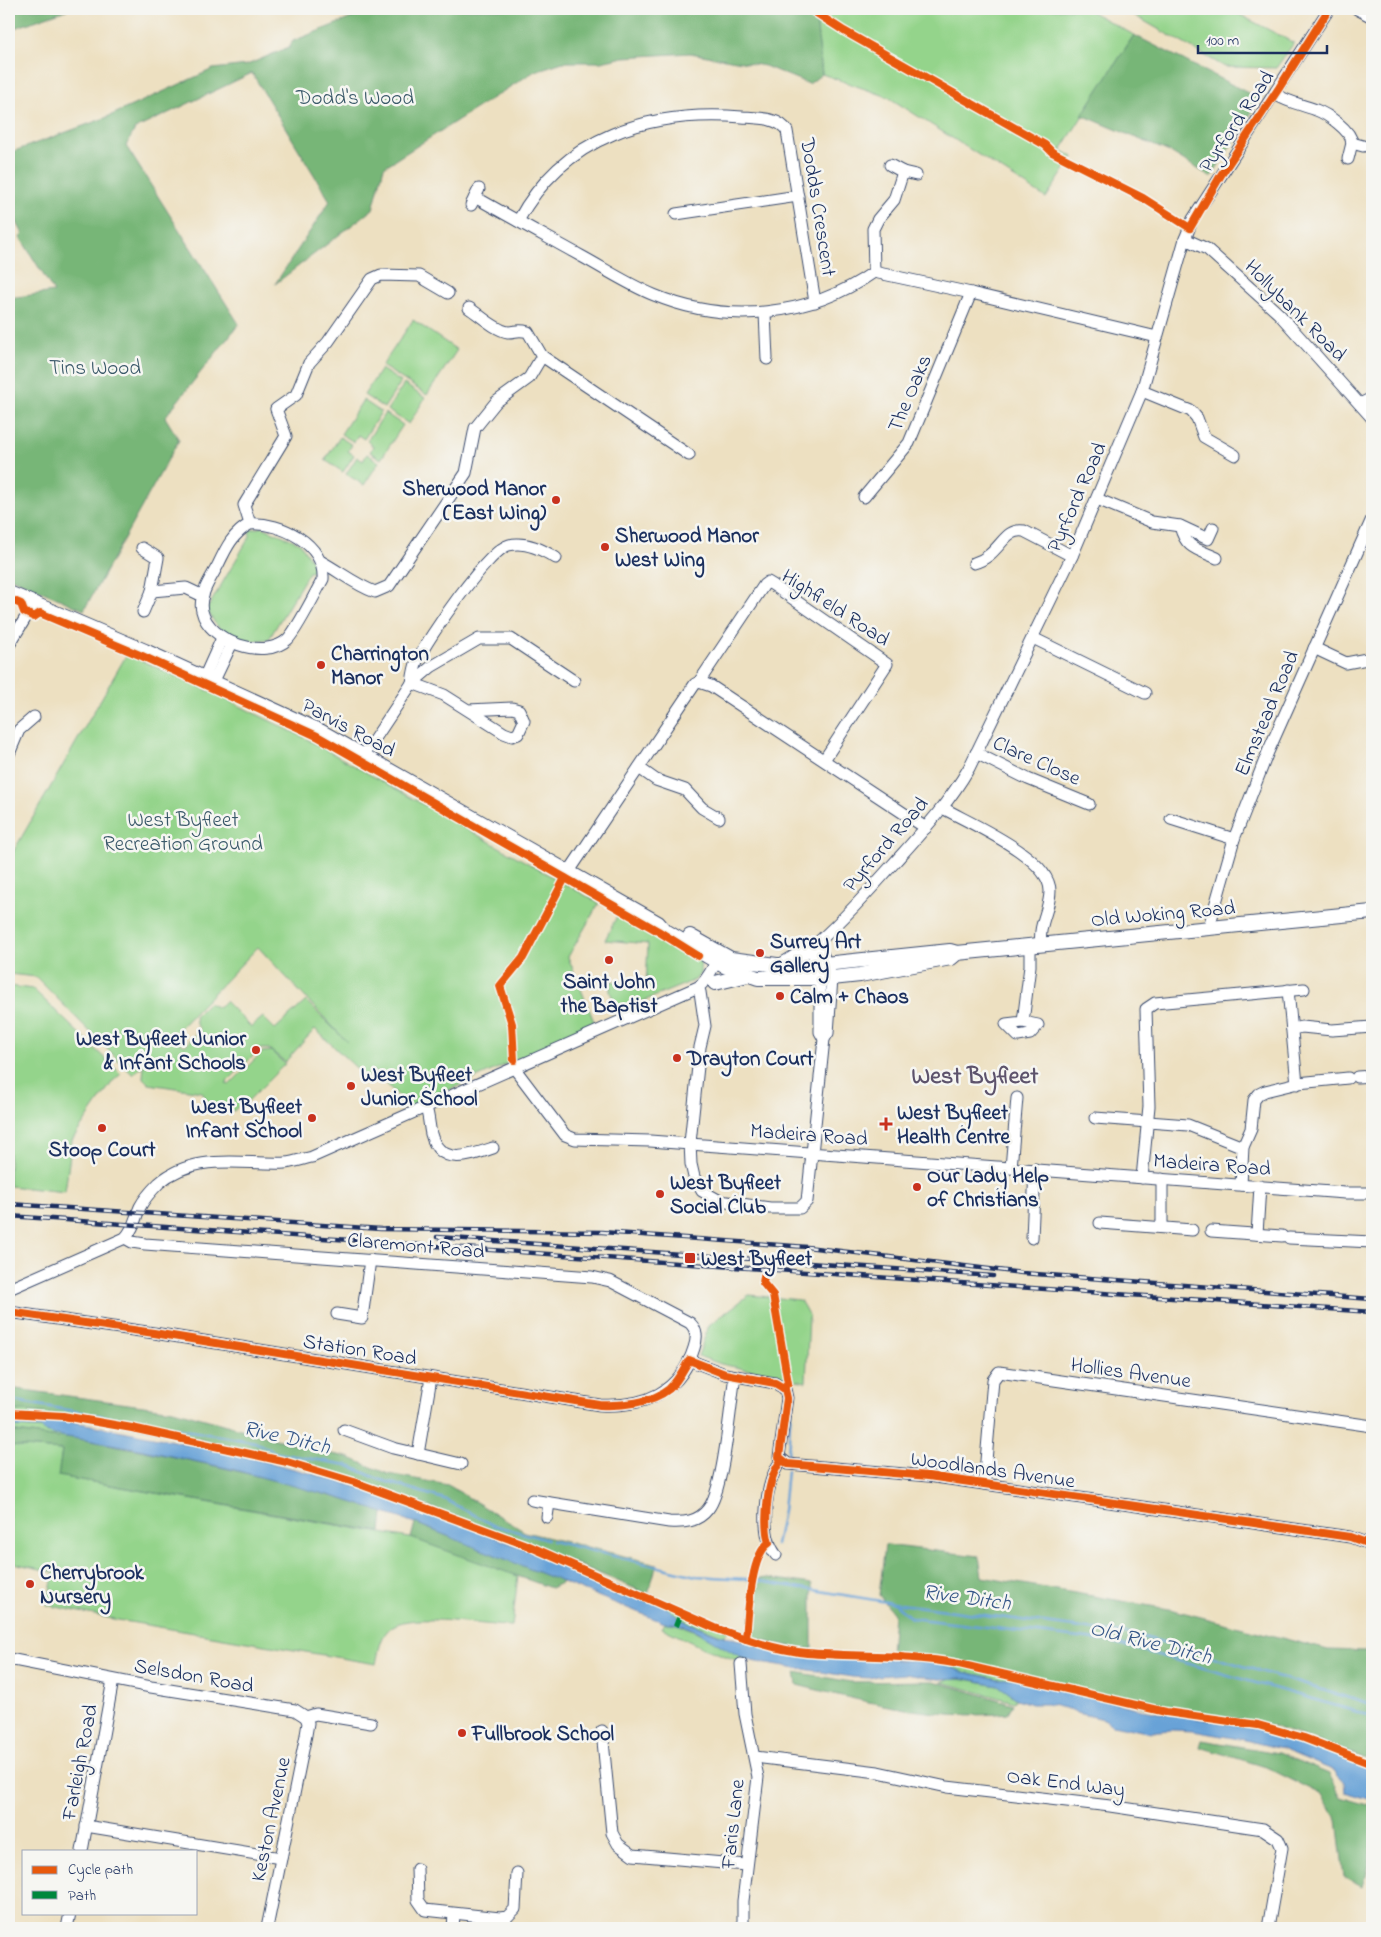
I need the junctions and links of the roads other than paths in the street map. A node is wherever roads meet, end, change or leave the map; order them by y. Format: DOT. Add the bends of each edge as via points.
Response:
graph roads {
  1 [pos="1329,9"];
  2 [pos="1358,9"];
  3 [pos="1372,17"];
  4 [pos="1275,94"];
  5 [pos="1348,159"];
  6 [pos="890,164"];
  7 [pos="903,172"];
  8 [pos="916,175"];
  9 [pos="798,196"];
  10 [pos="475,197"];
  11 [pos="676,214"];
  12 [pos="518,221"];
  13 [pos="1185,240"];
  14 [pos="874,272"];
  15 [pos="448,293"];
  16 [pos="971,294"];
  17 [pos="815,302"];
  18 [pos="469,308"];
  19 [pos="765,313"];
  20 [pos="1157,336"];
  21 [pos="542,356"];
  22 [pos="767,359"];
  23 [pos="1142,391"];
  24 [pos="1372,398"];
  25 [pos="1360,404"];
  26 [pos="1372,418"];
  27 [pos="1232,450"];
  28 [pos="689,455"];
  29 [pos="864,497"];
  30 [pos="1097,499"];
  31 [pos="1372,519"];
  32 [pos="250,524"];
  33 [pos="1180,526"];
  34 [pos="1213,528"];
  35 [pos="142,548"];
  36 [pos="1072,556"];
  37 [pos="556,558"];
  38 [pos="1217,558"];
  39 [pos="322,562"];
  40 [pos="982,564"];
  41 [pos="152,591"];
  42 [pos="9,592"];
  43 [pos="202,596"];
  44 [pos="34,604"];
  45 [pos="143,612"];
  46 [pos="1033,638"];
  47 [pos="227,640"];
  48 [pos="9,645"];
  49 [pos="1314,648"];
  50 [pos="1372,658"];
  51 [pos="209,680"];
  52 [pos="574,681"];
  53 [pos="699,682"];
  54 [pos="412,684"];
  55 [pos="1145,693"];
  56 [pos="468,710"];
  57 [pos="34,717"];
  58 [pos="14,727"];
  59 [pos="976,753"];
  60 [pos="9,754"];
  61 [pos="364,755"];
  62 [pos="824,760"];
  63 [pos="639,768"];
  64 [pos="1085,800"];
  65 [pos="942,808"];
  66 [pos="719,818"];
  67 [pos="1171,819"];
  68 [pos="926,828"];
  69 [pos="1234,839"];
  70 [pos="568,873"];
  71 [pos="1372,912"];
  72 [pos="1209,927"];
  73 [pos="816,944"];
  74 [pos="1035,944"];
  75 [pos="957,953"];
  76 [pos="723,960"];
  77 [pos="821,964"];
  78 [pos="781,965"];
  79 [pos="748,975"];
  80 [pos="826,979"];
  81 [pos="715,983"];
  82 [pos="1304,989"];
  83 [pos="1288,990"];
  84 [pos="695,992"];
  85 [pos="1023,1022"];
  86 [pos="1372,1027"];
  87 [pos="1292,1029"];
  88 [pos="515,1069"];
  89 [pos="1372,1076"];
  90 [pos="1296,1084"];
  91 [pos="1018,1098"];
  92 [pos="426,1108"];
  93 [pos="1095,1118"];
  94 [pos="1147,1121"];
  95 [pos="690,1144"];
  96 [pos="1244,1147"];
  97 [pos="486,1153"];
  98 [pos="813,1153"];
  99 [pos="1011,1168"];
  100 [pos="1035,1169"];
  101 [pos="1142,1178"];
  102 [pos="1162,1179"];
  103 [pos="1241,1185"];
  104 [pos="1260,1186"];
  105 [pos="1372,1193"];
  106 [pos="1100,1223"];
  107 [pos="1162,1227"];
  108 [pos="1192,1230"];
  109 [pos="1211,1231"];
  110 [pos="1256,1234"];
  111 [pos="125,1238"];
  112 [pos="1032,1238"];
  113 [pos="1372,1242"];
  114 [pos="370,1260"];
  115 [pos="9,1289"];
  116 [pos="9,1312"];
  117 [pos="337,1314"];
  118 [pos="694,1327"];
  119 [pos="689,1360"];
  120 [pos="735,1376"];
  121 [pos="431,1378"];
  122 [pos="1372,1426"];
  123 [pos="344,1430"];
  124 [pos="418,1454"];
  125 [pos="781,1461"];
  126 [pos="461,1464"];
  127 [pos="984,1484"];
  128 [pos="532,1500"];
  129 [pos="549,1503"];
  130 [pos="547,1517"];
  131 [pos="1372,1544"];
  132 [pos="776,1555"];
  133 [pos="9,1659"];
  134 [pos="741,1664"];
  135 [pos="113,1680"];
  136 [pos="306,1717"];
  137 [pos="371,1723"];
  138 [pos="603,1731"];
  139 [pos="755,1758"];
  140 [pos="86,1826"];
  141 [pos="82,1850"];
  142 [pos="281,1858"];
  143 [pos="746,1866"];
  144 [pos="417,1868"];
  145 [pos="517,1873"];
  146 [pos="70,1914"];
  147 [pos="454,1914"];
  148 [pos="67,1928"];
  149 [pos="267,1928"];
  150 [pos="453,1928"];
  151 [pos="743,1928"];
  152 [pos="1268,1928"];
  1 -- 4 [label="street, Pyrford Road"];
  2 -- 3 [label="street"];
  4 -- 5 [label="street" via="1289,103 1321,112 1347,132 1357,144"];
  4 -- 13 [label="street, Pyrford Road" via="1193,219"];
  6 -- 7 [label="street"];
  7 -- 8 [label="street"];
  7 -- 14 [label="street" via="894,200 873,229"];
  9 -- 11 [label="street"];
  9 -- 12 [label="street, Dodds Crescent" via="787,131 781,124 772,120 731,116 676,118 624,129 575,154 546,179"];
  9 -- 17 [label="street, Dodds Crescent"];
  10 -- 12 [label="street"];
  12 -- 19 [label="street" via="655,295 717,312"];
  13 -- 20 [label="street, Pyrford Road"];
  13 -- 25 [label="street, Hollybank Road" via="1207,249 1279,314"];
  14 -- 16 [label="street"];
  14 -- 17 [label="street"];
  15 -- 32 [label="street" via="419,276 381,275 372,278 328,342 309,363 296,395 276,409 286,436 244,505"];
  16 -- 20 [label="street"];
  16 -- 29 [label="street, The Oaks" via="909,443"];
  17 -- 19 [label="street"];
  18 -- 21 [label="street" via="498,328 509,332 518,329 528,332"];
  19 -- 22 [label="street"];
  20 -- 23 [label="street, Pyrford Road"];
  21 -- 28 [label="street"];
  21 -- 39 [label="street" via="529,378 496,402 475,428 466,473 390,586 375,592 361,587"];
  23 -- 27 [label="street" via="1191,411 1204,437"];
  23 -- 30 [label="street, Pyrford Road"];
  24 -- 25 [label="street"];
  25 -- 26 [label="street, Hollybank Road"];
  30 -- 33 [label="street" via="1152,522"];
  30 -- 36 [label="street, Pyrford Road"];
  31 -- 49 [label="street, Elmstead Road"];
  32 -- 39 [label="street" via="264,523 303,540"];
  32 -- 43 [label="street" via="238,531 225,550"];
  33 -- 34 [label="street" via="1208,539"];
  33 -- 38 [label="street" via="1186,543"];
  35 -- 41 [label="street" via="158,558"];
  36 -- 40 [label="street" via="1016,530"];
  36 -- 46 [label="street, Pyrford Road"];
  37 -- 54 [label="street" via="538,547 510,545 495,553 472,580 416,662"];
  39 -- 47 [label="street" via="323,579 287,639 274,646 257,649"];
  41 -- 43 [label="street" via="186,588"];
  41 -- 45 [label="street"];
  42 -- 44 [label="main road, Parvis Road"];
  43 -- 47 [label="street" via="202,611 208,624"];
  44 -- 48 [label="street"];
  44 -- 51 [label="main road, Parvis Road"];
  46 -- 55 [label="street"];
  46 -- 59 [label="street, Pyrford Road"];
  47 -- 51 [label="street"];
  49 -- 50 [label="street" via="1346,663"];
  49 -- 69 [label="street, Elmstead Road"];
  51 -- 61 [label="main road, Parvis Road"];
  52 -- 54 [label="street" via="511,639 479,639 431,667"];
  53 -- 62 [label="street" via="711,686"];
  53 -- 62 [label="street, Highfield Road" via="764,585 768,582 773,584 887,664"];
  53 -- 63 [label="street, Highfield Road"];
  54 -- 56 [label="street" via="432,690"];
  54 -- 61 [label="street"];
  57 -- 58 [label="street"];
  58 -- 60 [label="street"];
  59 -- 64 [label="street, Clare Close" via="1028,779"];
  59 -- 65 [label="street, Pyrford Road"];
  61 -- 70 [label="main road, Parvis Road"];
  62 -- 68 [label="street"];
  63 -- 66 [label="street" via="656,780 685,790 702,808"];
  63 -- 70 [label="street, Highfield Road"];
  65 -- 68 [label="street, Pyrford Road"];
  65 -- 74 [label="street" via="1021,852 1045,875 1050,892"];
  67 -- 69 [label="street"];
  68 -- 73 [label="street, Pyrford Road" via="852,910"];
  69 -- 72 [label="street, Elmstead Road"];
  70 -- 76 [label="main road, Parvis Road" via="658,923 664,930"];
  71 -- 72 [label="main road, Old Woking Road"];
  72 -- 74 [label="main road, Old Woking Road" via="1184,932"];
  73 -- 77 [label="street"];
  73 -- 78 [label="main road"];
  74 -- 75 [label="main road, Old Woking Road"];
  74 -- 85 [label="street"];
  75 -- 77 [label="main road, Old Woking Road" via="950,950"];
  75 -- 80 [label="main road, Old Woking Road" via="951,958"];
  76 -- 78 [label="main road, Old Woking Road"];
  76 -- 79 [label="main road, Old Woking Road"];
  76 -- 81 [label="street"];
  76 -- 84 [label="street"];
  77 -- 78 [label="main road, Old Woking Road"];
  77 -- 80 [label="street"];
  79 -- 80 [label="main road, Old Woking Road"];
  79 -- 81 [label="main road"];
  80 -- 98 [label="street"];
  81 -- 84 [label="street" via="710,988"];
  82 -- 83 [label="street"];
  83 -- 87 [label="street"];
  83 -- 94 [label="street" via="1155,1003 1148,1007 1145,1015"];
  84 -- 88 [label="street"];
  84 -- 95 [label="street" via="705,1026"];
  86 -- 87 [label="street"];
  87 -- 90 [label="street"];
  88 -- 92 [label="street"];
  88 -- 95 [label="street, Madeira Road" via="568,1138"];
  89 -- 90 [label="street"];
  90 -- 96 [label="street" via="1265,1091 1254,1100 1251,1129"];
  91 -- 99 [label="street"];
  92 -- 97 [label="street" via="436,1146 444,1153 458,1157"];
  92 -- 111 [label="street" via="297,1161 217,1162 177,1171 147,1197"];
  93 -- 94 [label="street"];
  94 -- 96 [label="street" via="1188,1125"];
  94 -- 101 [label="street"];
  95 -- 98 [label="street, Madeira Road"];
  95 -- 98 [label="street" via="692,1171 702,1190 720,1201 770,1208 794,1209 805,1205"];
  96 -- 103 [label="street"];
  98 -- 99 [label="street, Madeira Road"];
  99 -- 100 [label="street, Madeira Road"];
  100 -- 101 [label="street, Madeira Road"];
  100 -- 112 [label="street" via="1039,1218"];
  101 -- 102 [label="street, Madeira Road"];
  102 -- 103 [label="street, Madeira Road"];
  102 -- 107 [label="street"];
  103 -- 104 [label="street, Madeira Road"];
  104 -- 105 [label="street, Madeira Road"];
  104 -- 110 [label="street"];
  106 -- 107 [label="street"];
  107 -- 108 [label="street"];
  109 -- 110 [label="street"];
  110 -- 113 [label="street"];
  111 -- 114 [label="street, Claremont Road" via="145,1244"];
  111 -- 115 [label="street"];
  114 -- 117 [label="street" via="362,1318"];
  114 -- 118 [label="street, Claremont Road" via="601,1279 636,1293"];
  116 -- 121 [label="street, Station Road"];
  118 -- 119 [label="street, Station Road" via="697,1336"];
  119 -- 120 [label="street"];
  119 -- 121 [label="street, Station Road" via="667,1390 651,1398 614,1405 596,1405"];
  120 -- 125 [label="street" via="778,1384 786,1392"];
  120 -- 129 [label="street" via="718,1487 710,1506 701,1516 685,1522 669,1522"];
  121 -- 124 [label="street"];
  122 -- 127 [label="street, Hollies Avenue" via="999,1372 993,1380"];
  123 -- 124 [label="street"];
  124 -- 126 [label="street"];
  125 -- 127 [label="street, Woodlands Avenue" via="792,1465"];
  125 -- 132 [label="street" via="774,1472 765,1525"];
  127 -- 131 [label="street, Woodlands Avenue" via="1350,1537"];
  128 -- 129 [label="street"];
  129 -- 130 [label="street"];
  133 -- 135 [label="street, Selsdon Road"];
  134 -- 139 [label="street, Faris Lane" via="745,1714"];
  135 -- 136 [label="street, Selsdon Road" via="295,1710"];
  135 -- 140 [label="street, Farleigh Road"];
  136 -- 137 [label="street, Selsdon Road" via="316,1714"];
  136 -- 142 [label="street, Keston Avenue" via="306,1735"];
  138 -- 143 [label="street" via="612,1833 618,1844 633,1855"];
  139 -- 143 [label="street, Faris Lane" via="758,1777"];
  139 -- 152 [label="street, Oak End Way" via="878,1772 947,1787 1110,1806 1263,1829 1278,1839 1282,1848"];
  140 -- 141 [label="street, Farleigh Road"];
  140 -- 142 [label="street"];
  142 -- 149 [label="street, Keston Avenue"];
  143 -- 151 [label="street, Faris Lane"];
  144 -- 147 [label="street" via="421,1906 425,1910"];
  145 -- 147 [label="street" via="515,1909 507,1917"];
  146 -- 148 [label="street"];
  147 -- 150 [label="street"];
}
